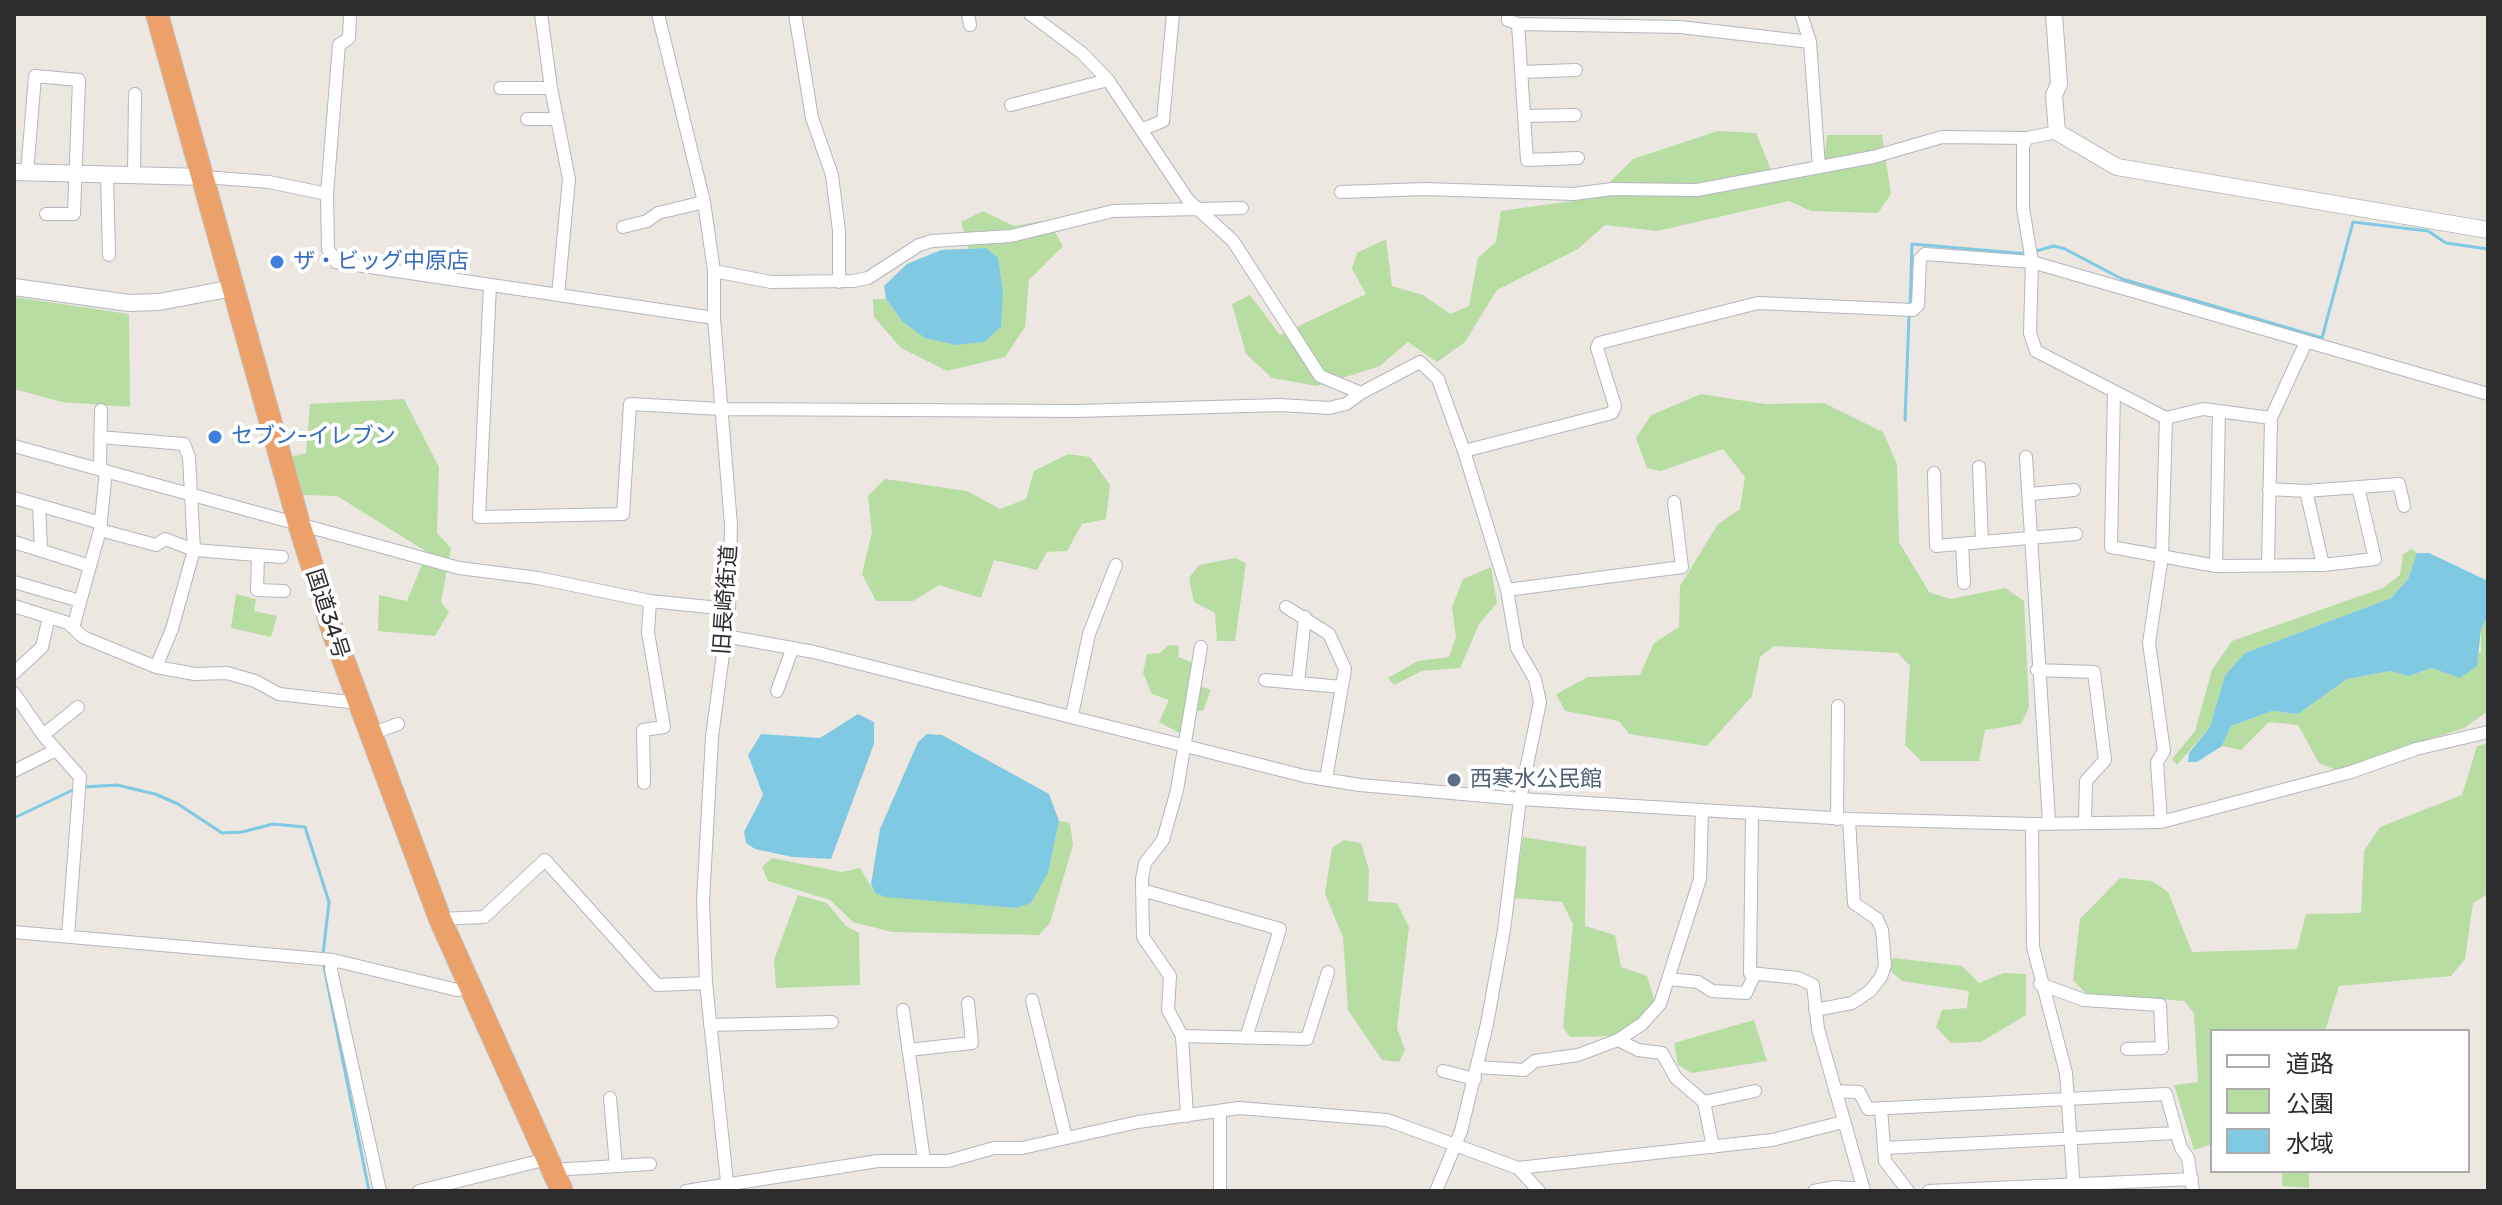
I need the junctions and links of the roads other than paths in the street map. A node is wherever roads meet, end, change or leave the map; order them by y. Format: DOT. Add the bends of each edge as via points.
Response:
graph roads {
  1 [pos="157,14"];
  2 [pos="350,14"];
  3 [pos="541,14"];
  4 [pos="658,14"];
  5 [pos="795,14"];
  6 [pos="1030,14"];
  7 [pos="1173,14"];
  8 [pos="1508,14"];
  9 [pos="1801,14"];
  10 [pos="2054,14"];
  11 [pos="1518,24"];
  12 [pos="1810,42"];
  13 [pos="1576,70"];
  14 [pos="1521,72"];
  15 [pos="1108,80"];
  16 [pos="500,88"];
  17 [pos="551,88"];
  18 [pos="135,94"];
  19 [pos="1011,105"];
  20 [pos="1575,115"];
  21 [pos="1524,116"];
  22 [pos="527,119"];
  23 [pos="557,119"];
  24 [pos="1143,129"];
  25 [pos="2057,132"];
  26 [pos="2027,138"];
  27 [pos="1578,158"];
  28 [pos="1819,167"];
  29 [pos="20,172"];
  30 [pos="72,174"];
  31 [pos="107,175"];
  32 [pos="134,175"];
  33 [pos="204,177"];
  34 [pos="1341,192"];
  35 [pos="327,194"];
  36 [pos="704,202"];
  37 [pos="1242,208"];
  38 [pos="1200,209"];
  39 [pos="46,214"];
  40 [pos="623,227"];
  41 [pos="2488,230"];
  42 [pos="109,255"];
  43 [pos="2032,262"];
  44 [pos="714,271"];
  45 [pos="839,282"];
  46 [pos="490,285"];
  47 [pos="14,287"];
  48 [pos="233,288"];
  49 [pos="558,295"];
  50 [pos="714,318"];
  51 [pos="2306,342"];
  52 [pos="2114,392"];
  53 [pos="1361,393"];
  54 [pos="2488,394"];
  55 [pos="721,409"];
  56 [pos="101,410"];
  57 [pos="2219,411"];
  58 [pos="2166,418"];
  59 [pos="2271,418"];
  60 [pos="100,437"];
  61 [pos="14,446"];
  62 [pos="1464,451"];
  63 [pos="2026,457"];
  64 [pos="1979,467"];
  65 [pos="103,470"];
  66 [pos="1934,473"];
  67 [pos="2358,487"];
  68 [pos="2269,489"];
  69 [pos="2074,490"];
  70 [pos="2306,491"];
  71 [pos="191,494"];
  72 [pos="2030,494"];
  73 [pos="14,498"];
  74 [pos="1674,502"];
  75 [pos="39,505"];
  76 [pos="2404,506"];
  77 [pos="299,524"];
  78 [pos="100,526"];
  79 [pos="2076,534"];
  80 [pos="2033,536"];
  81 [pos="14,542"];
  82 [pos="1982,542"];
  83 [pos="1962,544"];
  84 [pos="41,550"];
  85 [pos="194,550"];
  86 [pos="258,555"];
  87 [pos="2162,556"];
  88 [pos="282,557"];
  89 [pos="1116,565"];
  90 [pos="2323,565"];
  91 [pos="90,566"];
  92 [pos="2216,566"];
  93 [pos="2268,566"];
  94 [pos="14,582"];
  95 [pos="1964,583"];
  96 [pos="1507,590"];
  97 [pos="284,591"];
  98 [pos="80,601"];
  99 [pos="650,601"];
  100 [pos="14,606"];
  101 [pos="1286,607"];
  102 [pos="729,609"];
  103 [pos="49,617"];
  104 [pos="1305,617"];
  105 [pos="73,628"];
  106 [pos="725,636"];
  107 [pos="1201,647"];
  108 [pos="792,650"];
  109 [pos="156,667"];
  110 [pos="2037,670"];
  111 [pos="14,673"];
  112 [pos="1265,680"];
  113 [pos="1298,683"];
  114 [pos="1342,687"];
  115 [pos="777,691"];
  116 [pos="14,693"];
  117 [pos="358,703"];
  118 [pos="1838,706"];
  119 [pos="78,707"];
  120 [pos="1072,715"];
  121 [pos="398,724"];
  122 [pos="2488,732"];
  123 [pos="43,735"];
  124 [pos="368,735"];
  125 [pos="1184,747"];
  126 [pos="56,750"];
  127 [pos="14,771"];
  128 [pos="1326,779"];
  129 [pos="644,783"];
  130 [pos="1520,799"];
  131 [pos="1702,810"];
  132 [pos="1752,814"];
  133 [pos="1843,819"];
  134 [pos="2049,821"];
  135 [pos="2085,821"];
  136 [pos="2161,822"];
  137 [pos="2032,824"];
  138 [pos="1142,890"];
  139 [pos="440,919"];
  140 [pos="14,932"];
  141 [pos="68,936"];
  142 [pos="333,960"];
  143 [pos="1328,972"];
  144 [pos="1754,976"];
  145 [pos="1669,979"];
  146 [pos="706,983"];
  147 [pos="2040,984"];
  148 [pos="470,988"];
  149 [pos="1032,1000"];
  150 [pos="968,1003"];
  151 [pos="903,1010"];
  152 [pos="1815,1010"];
  153 [pos="832,1022"];
  154 [pos="710,1025"];
  155 [pos="1182,1036"];
  156 [pos="1246,1038"];
  157 [pos="1618,1040"];
  158 [pos="2127,1049"];
  159 [pos="908,1050"];
  160 [pos="1443,1071"];
  161 [pos="1476,1073"];
  162 [pos="1755,1091"];
  163 [pos="1835,1091"];
  164 [pos="610,1098"];
  165 [pos="2069,1099"];
  166 [pos="1704,1102"];
  167 [pos="1881,1108"];
  168 [pos="1220,1111"];
  169 [pos="1187,1116"];
  170 [pos="1843,1122"];
  171 [pos="2176,1133"];
  172 [pos="1066,1138"];
  173 [pos="2071,1138"];
  174 [pos="1452,1144"];
  175 [pos="1713,1147"];
  176 [pos="1884,1148"];
  177 [pos="924,1160"];
  178 [pos="550,1164"];
  179 [pos="650,1164"];
  180 [pos="616,1166"];
  181 [pos="1518,1168"];
  182 [pos="2192,1185"];
  183 [pos="2074,1187"];
  184 [pos="728,1188"];
  185 [pos="1864,1190"];
  186 [pos="380,1191"];
  187 [pos="419,1191"];
  188 [pos="562,1191"];
  189 [pos="686,1191"];
  190 [pos="1220,1191"];
  191 [pos="1436,1191"];
  192 [pos="1539,1191"];
  193 [pos="1814,1191"];
  194 [pos="1908,1191"];
  195 [pos="1931,1191"];
  1 -- 33 [label="highway, 国道34号"];
  2 -- 35 [label="street" via="349,38 339,45"];
  3 -- 17 [label="street"];
  4 -- 36 [label="street, 旧長崎街道"];
  5 -- 45 [label="street" via="812,118 832,175"];
  6 -- 15 [label="street"];
  7 -- 24 [label="street" via="1163,121"];
  8 -- 11 [label="street" via="1508,20"];
  9 -- 12 [label="street"];
  10 -- 25 [label="street"];
  11 -- 12 [label="street" via="1680,27"];
  11 -- 14 [label="street"];
  12 -- 28 [label="street"];
  13 -- 14 [label="street"];
  14 -- 21 [label="street"];
  15 -- 19 [label="street"];
  15 -- 24 [label="street"];
  16 -- 17 [label="street"];
  17 -- 23 [label="street"];
  18 -- 32 [label="street"];
  20 -- 21 [label="street"];
  21 -- 27 [label="street" via="1527,160"];
  22 -- 23 [label="street"];
  23 -- 49 [label="street" via="569,179"];
  24 -- 38 [label="street" via="1188,200"];
  25 -- 26 [label="street"];
  25 -- 41 [label="street" via="2127,169"];
  26 -- 28 [label="street" via="1942,137"];
  26 -- 43 [label="street" via="2023,208"];
  28 -- 34 [label="street" via="1663,192"];
  29 -- 30 [label="street"];
  29 -- 30 [label="street" via="35,76 79,80"];
  30 -- 31 [label="street"];
  30 -- 39 [label="street" via="74,214"];
  31 -- 32 [label="street"];
  31 -- 42 [label="street"];
  32 -- 33 [label="street"];
  33 -- 35 [label="street"];
  33 -- 48 [label="highway, 国道34号"];
  35 -- 46 [label="street" via="331,259"];
  36 -- 40 [label="street"];
  36 -- 44 [label="street, 旧長崎街道"];
  37 -- 38 [label="street"];
  38 -- 45 [label="street" via="1113,211 1011,236 932,241 868,278"];
  38 -- 53 [label="street" via="1233,241 1312,368"];
  43 -- 51 [label="street"];
  43 -- 52 [label="street" via="2030,333 2036,351"];
  43 -- 62 [label="street" via="1925,254 1920,259 1918,305 1910,309 1758,303 1613,337 1597,348 1615,406 1612,413"];
  44 -- 45 [label="street" via="771,282"];
  44 -- 50 [label="street, 旧長崎街道"];
  46 -- 49 [label="street"];
  46 -- 55 [label="street" via="479,517 623,514 630,404"];
  47 -- 48 [label="street" via="129,303"];
  48 -- 77 [label="highway, 国道34号"];
  49 -- 50 [label="street"];
  50 -- 55 [label="street, 旧長崎街道"];
  51 -- 54 [label="street"];
  51 -- 59 [label="street"];
  52 -- 58 [label="street"];
  52 -- 87 [label="street" via="2111,547"];
  53 -- 55 [label="street" via="1329,408"];
  53 -- 62 [label="street" via="1420,362 1438,379"];
  55 -- 102 [label="street, 旧長崎街道" via="731,525"];
  56 -- 60 [label="street"];
  57 -- 58 [label="street" via="2203,409"];
  57 -- 59 [label="street"];
  57 -- 92 [label="street"];
  58 -- 87 [label="street"];
  59 -- 68 [label="street"];
  60 -- 65 [label="street"];
  60 -- 71 [label="street" via="184,444"];
  61 -- 65 [label="street"];
  62 -- 96 [label="street"];
  63 -- 72 [label="street"];
  64 -- 82 [label="street"];
  65 -- 71 [label="street"];
  65 -- 78 [label="street"];
  66 -- 83 [label="street" via="1936,546"];
  67 -- 70 [label="street"];
  67 -- 76 [label="street" via="2399,484"];
  67 -- 90 [label="street" via="2375,559"];
  68 -- 70 [label="street"];
  68 -- 93 [label="street"];
  69 -- 72 [label="street"];
  70 -- 90 [label="street"];
  71 -- 77 [label="street"];
  71 -- 85 [label="street"];
  72 -- 80 [label="street"];
  73 -- 75 [label="street"];
  74 -- 96 [label="street" via="1682,567"];
  75 -- 78 [label="street"];
  75 -- 84 [label="street"];
  77 -- 99 [label="street" via="459,568"];
  77 -- 117 [label="highway, 国道34号"];
  78 -- 85 [label="street" via="156,545 165,539"];
  78 -- 91 [label="street"];
  79 -- 80 [label="street"];
  80 -- 82 [label="street"];
  80 -- 110 [label="street"];
  81 -- 84 [label="street"];
  82 -- 83 [label="street"];
  83 -- 95 [label="street"];
  84 -- 91 [label="street"];
  85 -- 86 [label="street"];
  85 -- 109 [label="street"];
  86 -- 88 [label="street"];
  86 -- 97 [label="street" via="257,590"];
  87 -- 92 [label="street"];
  87 -- 136 [label="street" via="2149,643 2164,751 2157,762"];
  89 -- 120 [label="street" via="1089,634"];
  90 -- 93 [label="street"];
  91 -- 98 [label="street"];
  92 -- 93 [label="street"];
  94 -- 98 [label="street"];
  96 -- 130 [label="street" via="1517,648 1535,679 1540,702"];
  98 -- 105 [label="street"];
  99 -- 102 [label="street"];
  99 -- 129 [label="street" via="648,632 664,727 643,730"];
  100 -- 103 [label="street"];
  101 -- 104 [label="street"];
  102 -- 106 [label="street, 旧長崎街道"];
  103 -- 105 [label="street"];
  103 -- 111 [label="street" via="42,647"];
  104 -- 113 [label="street"];
  104 -- 114 [label="street" via="1329,634 1345,669"];
  105 -- 109 [label="street"];
  106 -- 108 [label="street"];
  106 -- 146 [label="street, 旧長崎街道" via="706,809"];
  107 -- 125 [label="street"];
  108 -- 115 [label="street"];
  108 -- 120 [label="street"];
  109 -- 117 [label="street" via="227,673 279,694"];
  110 -- 134 [label="street"];
  110 -- 135 [label="street" via="2094,672 2105,760 2086,781"];
  112 -- 113 [label="street"];
  113 -- 114 [label="street"];
  114 -- 128 [label="street"];
  116 -- 123 [label="street"];
  117 -- 124 [label="highway, 国道34号"];
  118 -- 133 [label="street"];
  119 -- 123 [label="street"];
  120 -- 125 [label="street"];
  121 -- 124 [label="street"];
  122 -- 136 [label="street"];
  123 -- 126 [label="street"];
  124 -- 139 [label="highway, 国道34号"];
  125 -- 128 [label="street"];
  125 -- 138 [label="street" via="1163,840 1145,863"];
  126 -- 127 [label="street"];
  126 -- 141 [label="street" via="80,777"];
  128 -- 130 [label="street"];
  130 -- 131 [label="street"];
  130 -- 161 [label="street" via="1504,930"];
  131 -- 132 [label="street"];
  131 -- 145 [label="street" via="1700,879"];
  132 -- 133 [label="street"];
  132 -- 144 [label="street" via="1748,925 1749,968"];
  133 -- 137 [label="street"];
  133 -- 152 [label="street" via="1854,903 1877,919 1885,965 1870,991 1852,1003"];
  134 -- 135 [label="street"];
  134 -- 137 [label="street"];
  135 -- 136 [label="street"];
  137 -- 147 [label="street" via="2033,947"];
  138 -- 155 [label="street" via="1143,937 1170,976 1168,1010"];
  138 -- 156 [label="street" via="1280,929"];
  139 -- 146 [label="street" via="484,917 545,860 657,985"];
  139 -- 148 [label="highway, 国道34号"];
  140 -- 141 [label="street"];
  141 -- 142 [label="street"];
  142 -- 148 [label="street" via="457,990"];
  142 -- 186 [label="street"];
  143 -- 156 [label="street" via="1307,1039"];
  144 -- 145 [label="street" via="1746,993 1712,991 1698,982"];
  144 -- 152 [label="street" via="1807,980 1813,985"];
  145 -- 157 [label="street" via="1660,1004"];
  146 -- 154 [label="street, 旧長崎街道"];
  147 -- 158 [label="street" via="2084,1000 2160,1005 2162,1048"];
  147 -- 165 [label="street"];
  148 -- 178 [label="highway, 国道34号"];
  149 -- 172 [label="street"];
  150 -- 159 [label="street" via="972,1043"];
  151 -- 159 [label="street"];
  152 -- 163 [label="street"];
  153 -- 154 [label="street"];
  154 -- 184 [label="street, 旧長崎街道"];
  155 -- 156 [label="street"];
  155 -- 169 [label="street"];
  157 -- 161 [label="street" via="1578,1055 1535,1061 1524,1070"];
  157 -- 166 [label="street" via="1662,1053 1676,1078"];
  159 -- 177 [label="street"];
  160 -- 161 [label="street"];
  161 -- 174 [label="street" via="1461,1131"];
  162 -- 166 [label="street"];
  163 -- 167 [label="street" via="1859,1092 1868,1109"];
  163 -- 170 [label="street"];
  164 -- 180 [label="street"];
  165 -- 167 [label="street"];
  165 -- 171 [label="street" via="2166,1094"];
  165 -- 173 [label="street"];
  166 -- 175 [label="street"];
  167 -- 176 [label="street"];
  168 -- 169 [label="street"];
  168 -- 174 [label="street" via="1260,1107 1364,1116"];
  168 -- 190 [label="street"];
  169 -- 172 [label="street"];
  170 -- 175 [label="street" via="1772,1140"];
  170 -- 185 [label="street"];
  171 -- 173 [label="street"];
  171 -- 182 [label="street" via="2188,1158"];
  172 -- 177 [label="street" via="948,1161"];
  173 -- 176 [label="street"];
  173 -- 183 [label="street"];
  174 -- 181 [label="street"];
  174 -- 191 [label="street"];
  175 -- 181 [label="street"];
  176 -- 194 [label="street" via="1885,1161"];
  177 -- 184 [label="street" via="878,1161"];
  178 -- 180 [label="street"];
  178 -- 187 [label="street"];
  178 -- 188 [label="highway, 国道34号"];
  179 -- 180 [label="street"];
  181 -- 192 [label="street"];
  182 -- 183 [label="street"];
  183 -- 195 [label="street"];
  184 -- 189 [label="street"];
  185 -- 193 [label="street"];
}
